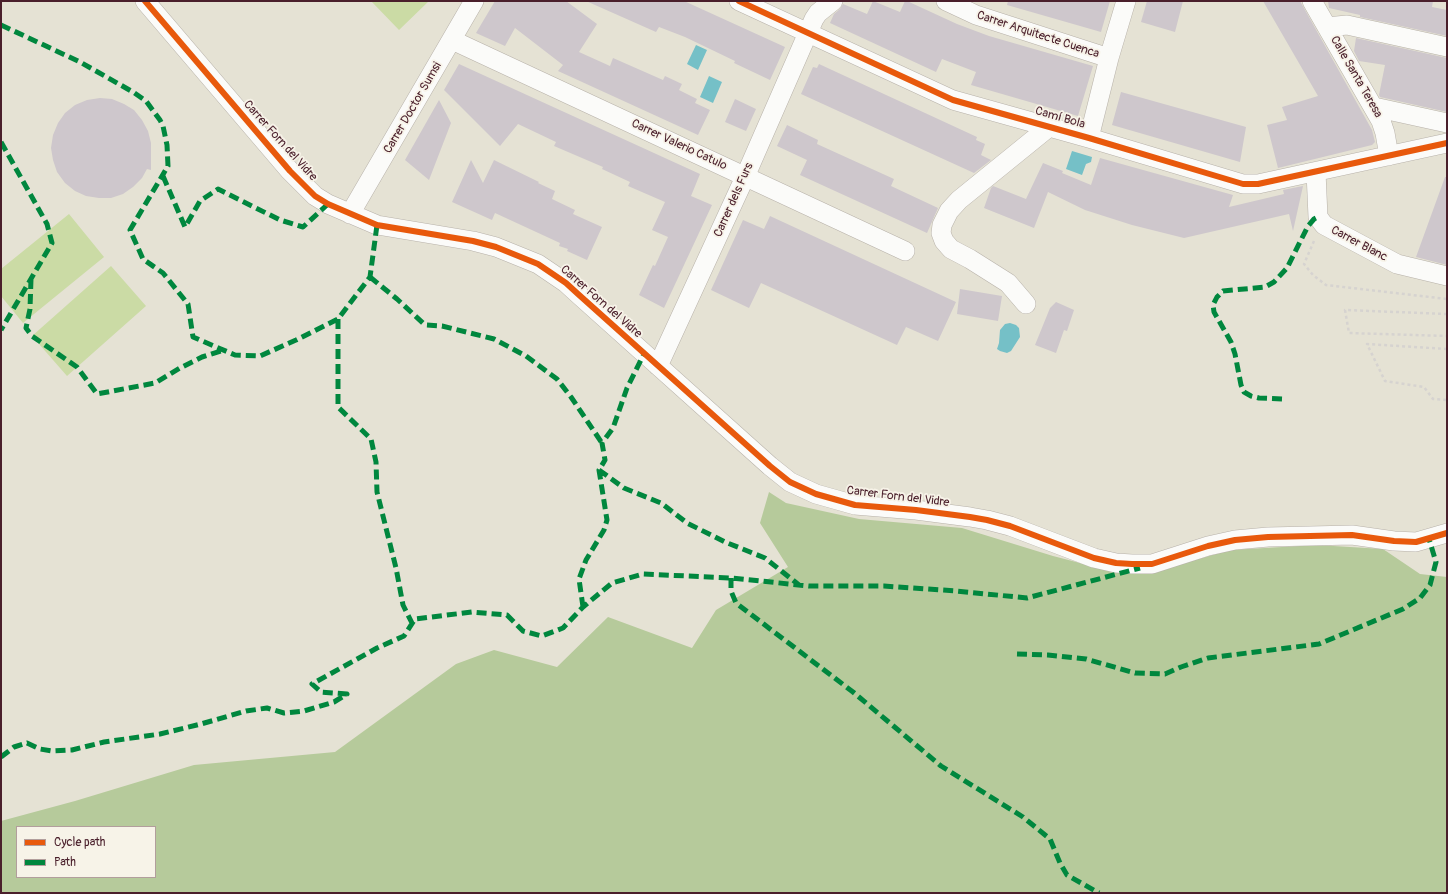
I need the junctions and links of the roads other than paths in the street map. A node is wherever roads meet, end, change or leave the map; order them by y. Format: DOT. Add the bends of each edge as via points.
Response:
graph roads {
  1 [pos="145,1"];
  2 [pos="474,1"];
  3 [pos="739,1"];
  4 [pos="832,1"];
  5 [pos="946,1"];
  6 [pos="1126,1"];
  7 [pos="1312,1"];
  8 [pos="1327,26"];
  9 [pos="808,33"];
  10 [pos="452,40"];
  11 [pos="1447,47"];
  12 [pos="1109,58"];
  13 [pos="1374,107"];
  14 [pos="1447,123"];
  15 [pos="1049,127"];
  16 [pos="1089,138"];
  17 [pos="1447,144"];
  18 [pos="1389,156"];
  19 [pos="1316,172"];
  20 [pos="745,177"];
  21 [pos="350,214"];
  22 [pos="905,252"];
  23 [pos="1447,276"];
  24 [pos="1026,304"];
  25 [pos="658,366"];
  26 [pos="1447,533"];
  1 -- 21 [label="street, Carrer Forn del Vidre" via="290,171 315,196"];
  2 -- 10 [label="street, Carrer Doctor Sumsi"];
  3 -- 9 [label="street, Camí Bola"];
  4 -- 9 [label="street, Carrer dels Furs" via="818,13"];
  5 -- 12 [label="street, Carrer Arquitecte Cuenca" via="976,15"];
  6 -- 12 [label="street"];
  7 -- 8 [label="street, Calle Santa Teresa"];
  8 -- 11 [label="street" via="1347,25"];
  8 -- 13 [label="street, Calle Santa Teresa"];
  9 -- 15 [label="street, Camí Bola" via="953,100"];
  9 -- 20 [label="street, Carrer dels Furs"];
  10 -- 20 [label="street, Carrer Valerio Catulo"];
  10 -- 21 [label="street, Carrer Doctor Sumsi"];
  12 -- 16 [label="street"];
  13 -- 14 [label="street"];
  13 -- 18 [label="street, Calle Santa Teresa" via="1381,121"];
  15 -- 16 [label="street, Camí Bola"];
  15 -- 24 [label="street, Camí Bola" via="959,200 949,211 942,225 941,233 951,249 1008,283"];
  16 -- 19 [label="street, Camí Bola" via="1243,184 1258,184"];
  17 -- 18 [label="street, Camí Bola"];
  18 -- 19 [label="street, Camí Bola"];
  19 -- 23 [label="street, Carrer Blanc" via="1318,217 1324,225 1398,264"];
  20 -- 22 [label="street, Carrer Valerio Catulo"];
  20 -- 25 [label="street, Carrer dels Furs"];
  21 -- 25 [label="street, Carrer Forn del Vidre" via="377,225 496,247 538,264 570,287"];
  25 -- 26 [label="street, Carrer Forn del Vidre" via="770,466 790,482 816,494 855,506 916,510 970,517 1010,526 1094,558 1116,563 1152,564 1208,546 1241,539 1352,535 1416,542"];
}
